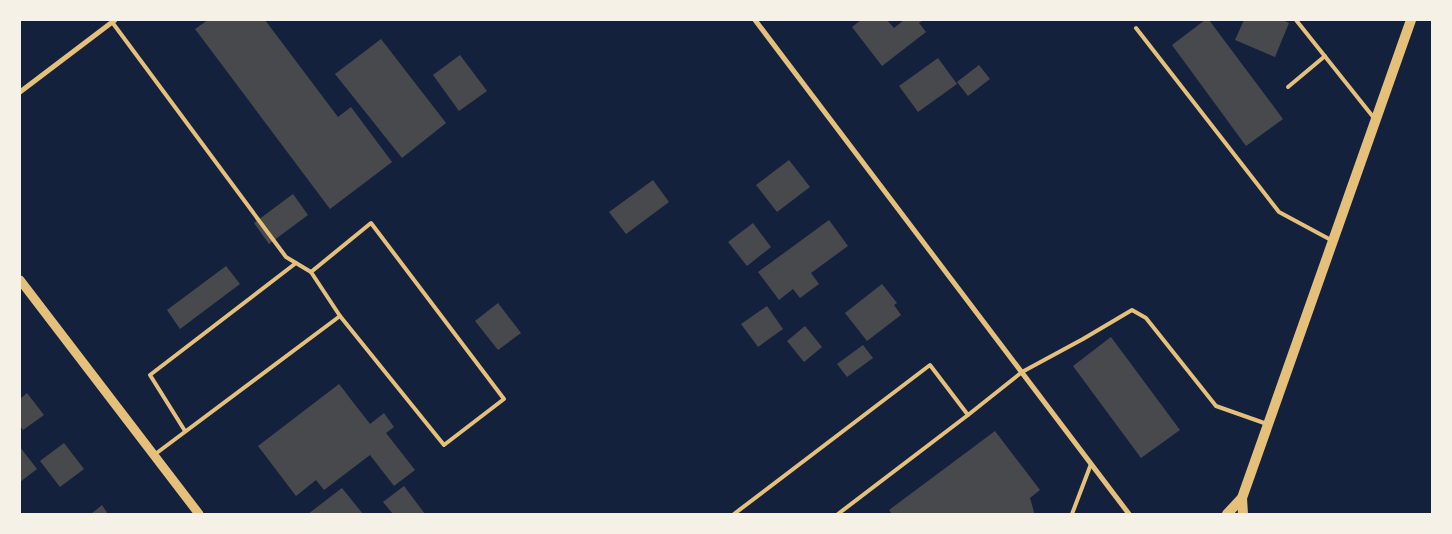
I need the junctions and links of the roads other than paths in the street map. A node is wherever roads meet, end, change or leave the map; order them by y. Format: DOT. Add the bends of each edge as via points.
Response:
graph roads {
  1 [pos="755,20"];
  2 [pos="1296,20"];
  3 [pos="1411,20"];
  4 [pos="114,21"];
  5 [pos="1136,28"];
  6 [pos="1325,56"];
  7 [pos="1288,87"];
  8 [pos="20,92"];
  9 [pos="1376,119"];
  10 [pos="1333,241"];
  11 [pos="296,263"];
  12 [pos="311,272"];
  13 [pos="20,280"];
  14 [pos="340,316"];
  15 [pos="1022,372"];
  16 [pos="968,415"];
  17 [pos="1268,425"];
  18 [pos="185,431"];
  19 [pos="154,455"];
  20 [pos="1091,464"];
  21 [pos="1242,498"];
  22 [pos="841,513"];
  23 [pos="199,514"];
  24 [pos="734,514"];
  25 [pos="1072,514"];
  26 [pos="1129,514"];
  27 [pos="1227,514"];
  28 [pos="1243,514"];
  1 -- 15 [label="street"];
  2 -- 6 [label="lane"];
  3 -- 9 [label="main road"];
  4 -- 8 [label="street"];
  4 -- 11 [label="lane" via="286,257"];
  5 -- 10 [label="lane" via="1279,212"];
  6 -- 7 [label="lane"];
  6 -- 9 [label="lane"];
  9 -- 10 [label="main road"];
  10 -- 17 [label="main road"];
  11 -- 12 [label="lane"];
  11 -- 18 [label="lane" via="150,375"];
  12 -- 14 [label="lane"];
  12 -- 14 [label="lane" via="371,223 504,399 444,445"];
  13 -- 19 [label="street"];
  14 -- 18 [label="lane"];
  15 -- 16 [label="lane"];
  15 -- 17 [label="lane" via="1132,310 1146,318 1216,406"];
  15 -- 20 [label="street"];
  16 -- 22 [label="lane"];
  16 -- 24 [label="lane" via="930,365"];
  17 -- 21 [label="main road"];
  18 -- 19 [label="lane"];
  19 -- 23 [label="street"];
  20 -- 25 [label="lane"];
  20 -- 26 [label="street"];
  21 -- 27 [label="main road"];
  21 -- 28 [label="main road"];
}
